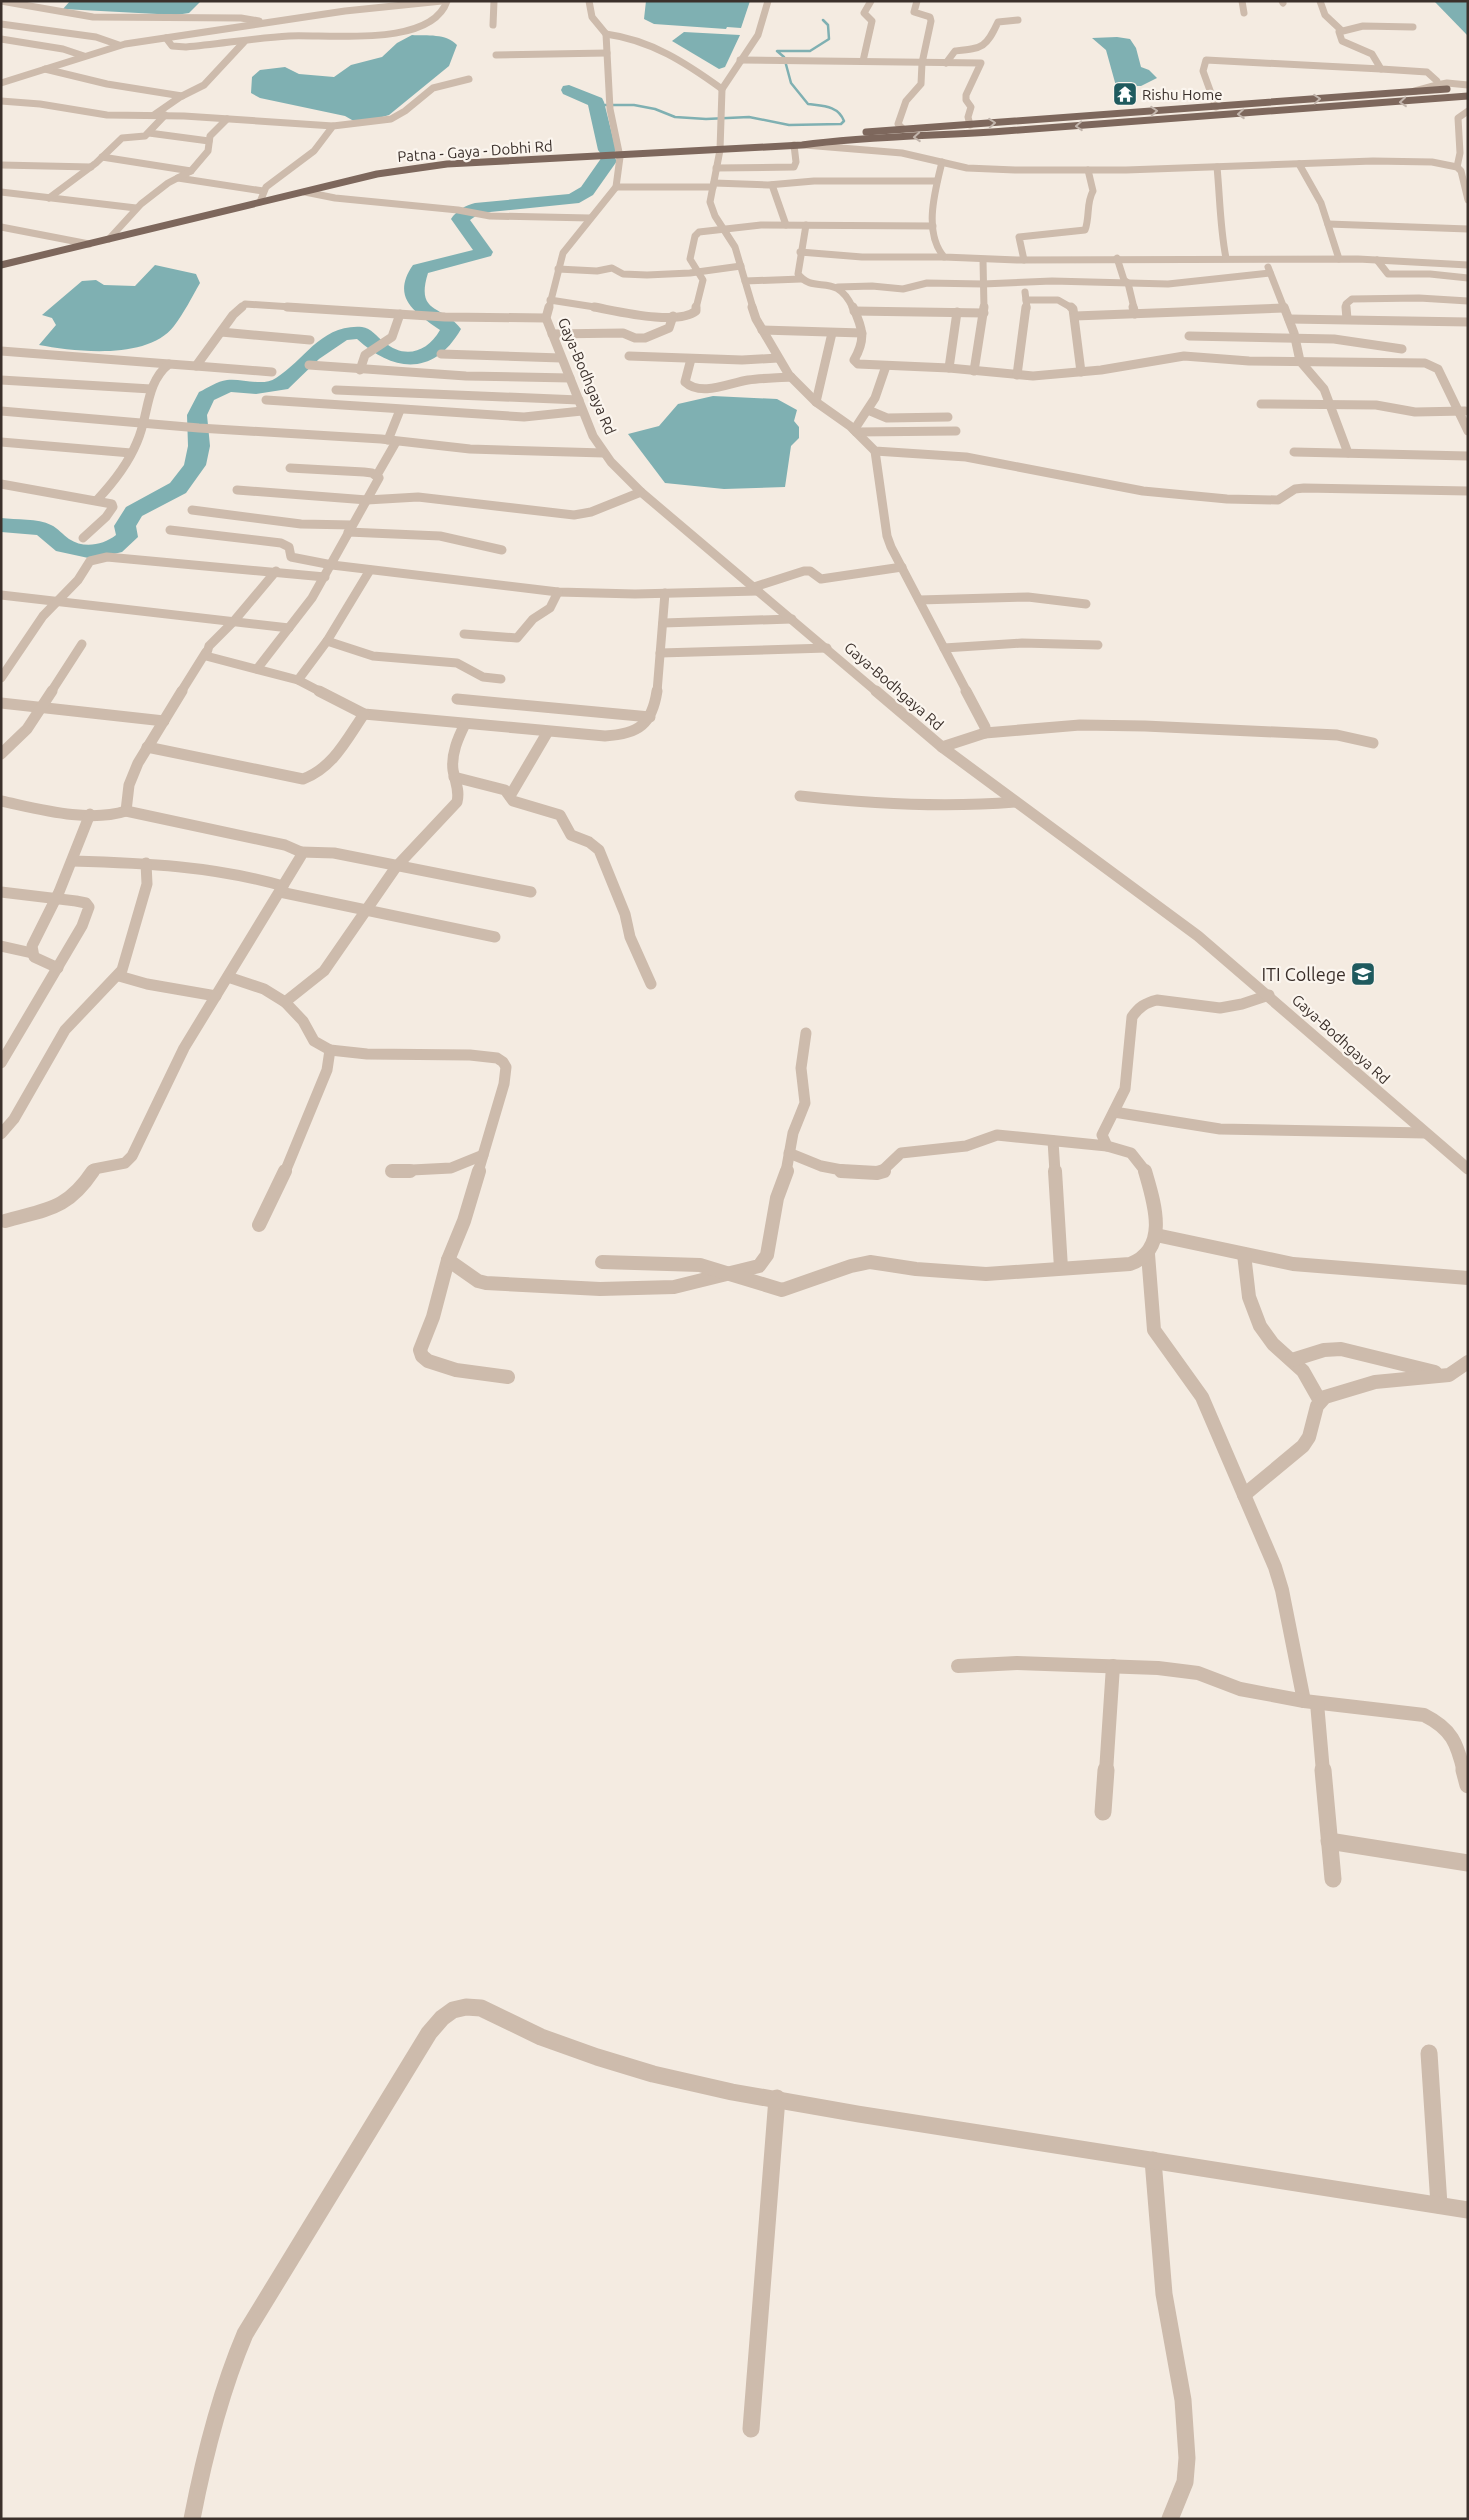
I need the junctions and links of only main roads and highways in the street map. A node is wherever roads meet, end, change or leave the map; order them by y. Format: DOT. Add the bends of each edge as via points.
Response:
graph roads {
  1 [pos="1468,86"];
  2 [pos="1468,96"];
  3 [pos="840,140"];
  4 [pos="1,265"];
  3 -- 1 [label="main road, one-way" via="854,133"];
  2 -- 3 [label="main road, one-way" via="991,133"];
  3 -- 4 [label="main road, Patna - Gaya - Dobhi Rd" via="620,157 422,166 376,174"];
}
